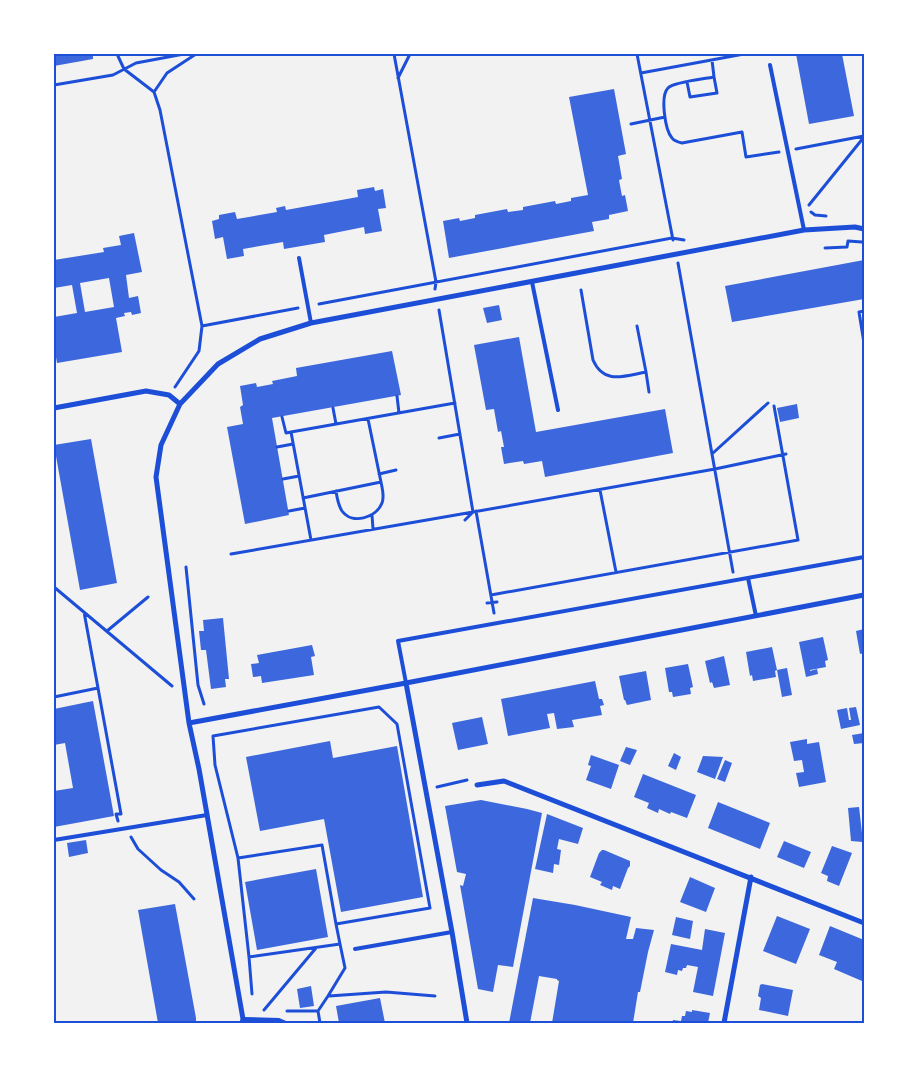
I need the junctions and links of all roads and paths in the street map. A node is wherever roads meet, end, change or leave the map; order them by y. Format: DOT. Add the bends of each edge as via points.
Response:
graph roads {
  1 [pos="117,54"];
  2 [pos="184,54"];
  3 [pos="196,54"];
  4 [pos="394,54"];
  5 [pos="410,54"];
  6 [pos="637,54"];
  7 [pos="744,54"];
  8 [pos="712,60"];
  9 [pos="770,65"];
  10 [pos="124,69"];
  11 [pos="641,73"];
  12 [pos="398,78"];
  13 [pos="714,78"];
  14 [pos="687,82"];
  15 [pos="54,85"];
  16 [pos="154,92"];
  17 [pos="665,117"];
  18 [pos="650,121"];
  19 [pos="631,124"];
  20 [pos="864,137"];
  21 [pos="794,150"];
  22 [pos="780,152"];
  23 [pos="805,198"];
  24 [pos="807,207"];
  25 [pos="826,216"];
  26 [pos="804,230"];
  27 [pos="864,230"];
  28 [pos="672,238"];
  29 [pos="686,240"];
  30 [pos="864,242"];
  31 [pos="825,248"];
  32 [pos="676,254"];
  33 [pos="298,258"];
  34 [pos="436,282"];
  35 [pos="532,282"];
  36 [pos="581,290"];
  37 [pos="308,306"];
  38 [pos="439,310"];
  39 [pos="864,311"];
  40 [pos="311,323"];
  41 [pos="202,326"];
  42 [pos="637,326"];
  43 [pos="864,343"];
  44 [pos="646,372"];
  45 [pos="649,392"];
  46 [pos="169,395"];
  47 [pos="397,396"];
  48 [pos="455,403"];
  49 [pos="768,403"];
  50 [pos="180,404"];
  51 [pos="774,406"];
  52 [pos="54,408"];
  53 [pos="332,408"];
  54 [pos="558,410"];
  55 [pos="400,413"];
  56 [pos="282,417"];
  57 [pos="368,418"];
  58 [pos="336,424"];
  59 [pos="291,432"];
  60 [pos="460,434"];
  61 [pos="439,438"];
  62 [pos="294,444"];
  63 [pos="277,447"];
  64 [pos="712,453"];
  65 [pos="784,454"];
  66 [pos="715,469"];
  67 [pos="396,470"];
  68 [pos="379,474"];
  69 [pos="299,476"];
  70 [pos="283,479"];
  71 [pos="381,482"];
  72 [pos="600,490"];
  73 [pos="336,491"];
  74 [pos="303,498"];
  75 [pos="305,508"];
  76 [pos="288,511"];
  77 [pos="474,512"];
  78 [pos="372,515"];
  79 [pos="465,520"];
  80 [pos="373,530"];
  81 [pos="311,540"];
  82 [pos="231,554"];
  83 [pos="729,556"];
  84 [pos="864,557"];
  85 [pos="186,567"];
  86 [pos="616,572"];
  87 [pos="748,578"];
  88 [pos="735,580"];
  89 [pos="54,587"];
  90 [pos="491,595"];
  91 [pos="864,595"];
  92 [pos="148,598"];
  93 [pos="492,602"];
  94 [pos="497,602"];
  95 [pos="487,603"];
  96 [pos="84,612"];
  97 [pos="756,616"];
  98 [pos="497,623"];
  99 [pos="107,631"];
  100 [pos="406,684"];
  101 [pos="198,685"];
  102 [pos="192,686"];
  103 [pos="98,688"];
  104 [pos="175,688"];
  105 [pos="54,697"];
  106 [pos="204,704"];
  107 [pos="190,723"];
  108 [pos="477,785"];
  109 [pos="425,790"];
  110 [pos="207,815"];
  111 [pos="125,828"];
  112 [pos="120,829"];
  113 [pos="54,840"];
  114 [pos="238,858"];
  115 [pos="751,877"];
  116 [pos="194,899"];
  117 [pos="864,922"];
  118 [pos="336,924"];
  119 [pos="452,932"];
  120 [pos="340,944"];
  121 [pos="317,947"];
  122 [pos="355,949"];
  123 [pos="249,958"];
  124 [pos="328,996"];
  125 [pos="435,996"];
  126 [pos="253,1010"];
  127 [pos="264,1011"];
  128 [pos="273,1011"];
  129 [pos="282,1011"];
  130 [pos="318,1011"];
  131 [pos="254,1020"];
  132 [pos="242,1021"];
  133 [pos="286,1023"];
  134 [pos="320,1023"];
  135 [pos="467,1023"];
  136 [pos="724,1023"];
  1 -- 10 [label="path"];
  2 -- 10 [label="path" via="136,63"];
  3 -- 16 [label="path" via="167,73"];
  4 -- 12 [label="path"];
  5 -- 12 [label="path"];
  6 -- 11 [label="path"];
  7 -- 8 [label="path"];
  8 -- 11 [label="path"];
  8 -- 13 [label="path"];
  9 -- 26 [label="lane"];
  10 -- 15 [label="path"];
  10 -- 16 [label="path"];
  11 -- 18 [label="path"];
  12 -- 34 [label="path"];
  13 -- 14 [label="path"];
  13 -- 14 [label="path" via="717,93 690,97"];
  14 -- 17 [label="path" via="666,89"];
  16 -- 41 [label="path"];
  17 -- 18 [label="path"];
  17 -- 22 [label="path" via="674,141 682,143 742,132 746,157"];
  18 -- 19 [label="path"];
  18 -- 28 [label="path"];
  20 -- 21 [label="path"];
  20 -- 24 [label="path"];
  23 -- 24 [label="path"];
  24 -- 25 [label="path" via="815,215"];
  26 -- 27 [label="street"];
  26 -- 32 [label="street"];
  28 -- 29 [label="path"];
  28 -- 32 [label="path"];
  28 -- 34 [label="path"];
  30 -- 31 [label="path" via="848,241 847,247"];
  32 -- 35 [label="street"];
  32 -- 64 [label="path"];
  33 -- 37 [label="lane"];
  34 -- 37 [label="path"];
  35 -- 40 [label="street"];
  35 -- 54 [label="lane"];
  36 -- 44 [label="path" via="597,368 611,377"];
  37 -- 40 [label="lane"];
  37 -- 41 [label="path"];
  38 -- 48 [label="path"];
  39 -- 43 [label="path" via="859,312"];
  40 -- 50 [label="street" via="260,339 218,364"];
  41 -- 46 [label="path" via="199,351"];
  42 -- 44 [label="path"];
  44 -- 45 [label="path"];
  46 -- 50 [label="street"];
  46 -- 52 [label="street" via="146,391"];
  47 -- 55 [label="path"];
  48 -- 55 [label="path"];
  48 -- 60 [label="path"];
  49 -- 64 [label="path"];
  50 -- 107 [label="street" via="161,445 156,477"];
  51 -- 65 [label="path"];
  53 -- 58 [label="path"];
  55 -- 57 [label="path"];
  56 -- 59 [label="path" via="286,433"];
  57 -- 58 [label="path"];
  57 -- 68 [label="path"];
  58 -- 59 [label="path"];
  59 -- 62 [label="path"];
  60 -- 61 [label="path"];
  60 -- 77 [label="path"];
  62 -- 63 [label="path"];
  62 -- 69 [label="path"];
  64 -- 66 [label="path"];
  65 -- 66 [label="path"];
  65 -- 83 [label="path" via="798,540"];
  66 -- 72 [label="path"];
  66 -- 83 [label="path"];
  67 -- 68 [label="path"];
  68 -- 71 [label="path"];
  69 -- 70 [label="path"];
  69 -- 74 [label="path"];
  71 -- 73 [label="path"];
  71 -- 78 [label="path" via="382,503"];
  72 -- 77 [label="path"];
  72 -- 86 [label="path"];
  73 -- 74 [label="path"];
  73 -- 78 [label="path" via="343,512 350,517"];
  74 -- 75 [label="path"];
  75 -- 76 [label="path"];
  75 -- 81 [label="path"];
  77 -- 79 [label="path"];
  77 -- 80 [label="path"];
  77 -- 90 [label="path"];
  78 -- 80 [label="path"];
  80 -- 81 [label="path"];
  81 -- 82 [label="path"];
  83 -- 86 [label="path"];
  83 -- 88 [label="path"];
  84 -- 87 [label="lane"];
  85 -- 101 [label="path"];
  86 -- 90 [label="path"];
  87 -- 88 [label="lane"];
  87 -- 97 [label="lane"];
  88 -- 98 [label="lane"];
  89 -- 96 [label="path"];
  90 -- 93 [label="path"];
  91 -- 97 [label="street"];
  92 -- 99 [label="path"];
  93 -- 94 [label="path"];
  93 -- 95 [label="path"];
  93 -- 98 [label="path"];
  96 -- 99 [label="path"];
  96 -- 103 [label="path"];
  97 -- 100 [label="street"];
  98 -- 100 [label="lane" via="398,641"];
  99 -- 104 [label="path"];
  100 -- 107 [label="street"];
  100 -- 109 [label="street"];
  101 -- 102 [label="path"];
  101 -- 106 [label="path"];
  103 -- 105 [label="path"];
  103 -- 112 [label="path" via="121,814 116,814"];
  107 -- 110 [label="street"];
  108 -- 109 [label="path" via="475,778"];
  108 -- 115 [label="street" via="504,781"];
  109 -- 119 [label="street"];
  110 -- 111 [label="lane"];
  110 -- 132 [label="street"];
  111 -- 112 [label="lane"];
  111 -- 116 [label="path" via="138,849 179,882"];
  112 -- 113 [label="lane"];
  114 -- 118 [label="path" via="322,845"];
  114 -- 118 [label="path" via="215,765 213,736 379,707 397,724 430,908"];
  114 -- 123 [label="path"];
  115 -- 117 [label="street"];
  115 -- 136 [label="street"];
  118 -- 120 [label="path"];
  119 -- 122 [label="lane"];
  119 -- 135 [label="street"];
  120 -- 121 [label="path"];
  120 -- 124 [label="path" via="345,968"];
  121 -- 123 [label="path"];
  121 -- 127 [label="path"];
  123 -- 126 [label="path"];
  124 -- 125 [label="path" via="386,992"];
  124 -- 130 [label="path"];
  126 -- 127 [label="path"];
  126 -- 131 [label="path"];
  127 -- 128 [label="path"];
  129 -- 130 [label="path"];
  130 -- 134 [label="path"];
  131 -- 132 [label="lane"];
  131 -- 133 [label="lane"];
}
